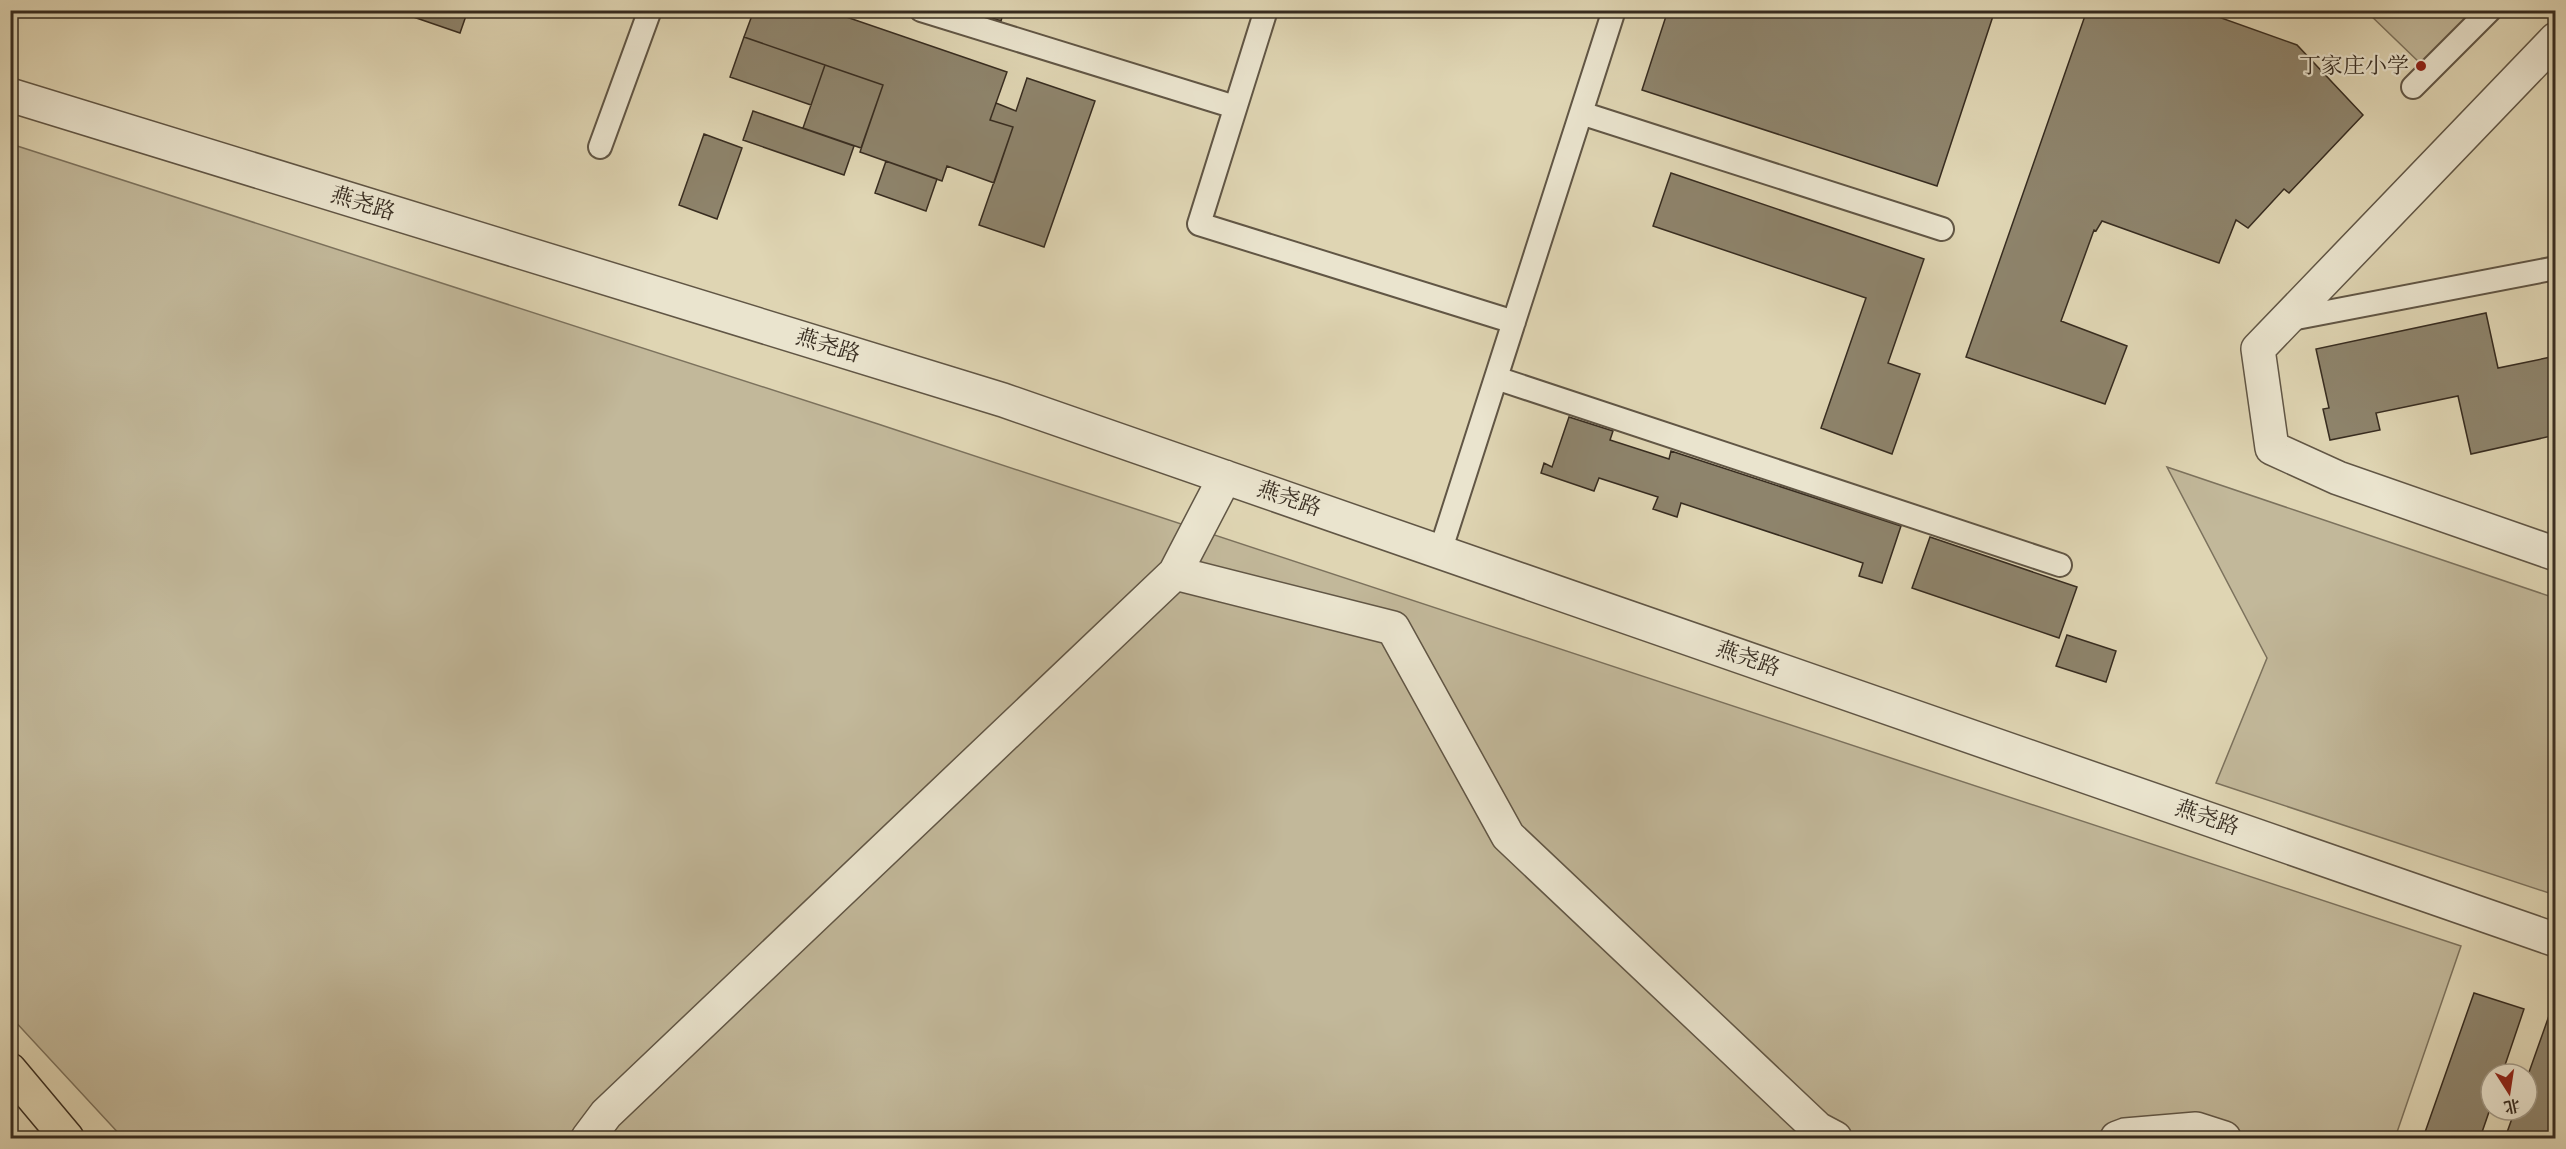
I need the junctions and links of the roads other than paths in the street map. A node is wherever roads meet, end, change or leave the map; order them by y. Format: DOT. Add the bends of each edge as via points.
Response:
graph roads {
  1 [pos="650,10"];
  2 [pos="921,10"];
  3 [pos="1266,10"];
  4 [pos="1614,10"];
  5 [pos="2490,10"];
  6 [pos="2556,39"];
  7 [pos="2413,87"];
  8 [pos="10,95"];
  9 [pos="1235,107"];
  10 [pos="1581,114"];
  11 [pos="600,147"];
  12 [pos="1942,230"];
  13 [pos="2556,268"];
  14 [pos="2286,320"];
  15 [pos="1514,322"];
  16 [pos="1496,378"];
  17 [pos="1225,477"];
  18 [pos="1440,552"];
  19 [pos="2556,554"];
  20 [pos="2060,565"];
  21 [pos="1175,573"];
  22 [pos="2556,940"];
  23 [pos="10,1070"];
  24 [pos="67,1138"];
  25 [pos="588,1138"];
  26 [pos="1835,1138"];
  27 [pos="2117,1138"];
  28 [pos="2223,1138"];
  1 -- 11 [label="lane"];
  2 -- 9 [label="lane"];
  3 -- 9 [label="lane"];
  4 -- 10 [label="lane"];
  5 -- 7 [label="lane"];
  6 -- 14 [label="street"];
  8 -- 17 [label="street, 燕尧路" via="992,396"];
  9 -- 15 [label="lane" via="1199,225"];
  10 -- 12 [label="lane"];
  10 -- 15 [label="lane"];
  13 -- 14 [label="lane"];
  14 -- 19 [label="street" via="2258,349 2272,448 2338,478"];
  15 -- 16 [label="lane"];
  16 -- 18 [label="lane"];
  16 -- 20 [label="lane"];
  17 -- 18 [label="street, 燕尧路"];
  17 -- 21 [label="street"];
  18 -- 22 [label="street, 燕尧路"];
  21 -- 25 [label="street" via="606,1114"];
  21 -- 26 [label="street" via="1393,628 1508,836 1818,1129"];
  23 -- 24 [label="highway"];
  27 -- 28 [label="street" via="2196,1129"];
}
